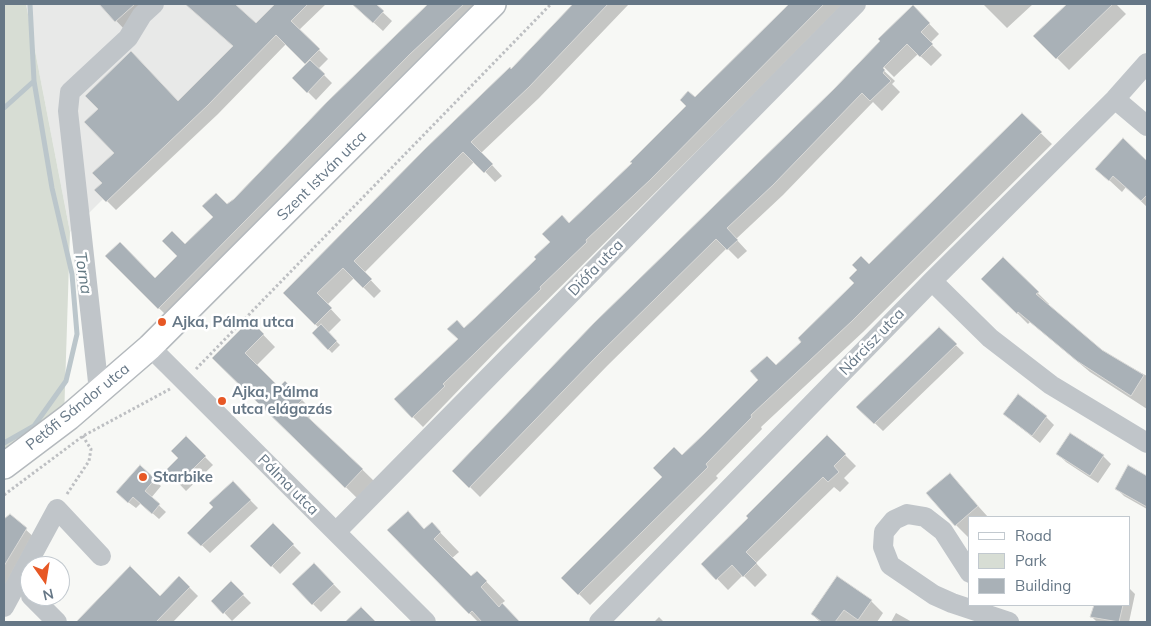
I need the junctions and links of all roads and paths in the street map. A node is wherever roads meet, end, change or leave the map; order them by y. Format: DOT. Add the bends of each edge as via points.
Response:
graph roads {
  1 [pos="154,4"];
  2 [pos="493,4"];
  3 [pos="551,4"];
  4 [pos="856,4"];
  5 [pos="1147,62"];
  6 [pos="1115,99"];
  7 [pos="1147,126"];
  8 [pos="932,281"];
  9 [pos="150,347"];
  10 [pos="184,381"];
  11 [pos="100,391"];
  12 [pos="76,426"];
  13 [pos="1147,443"];
  14 [pos="4,466"];
  15 [pos="4,495"];
  16 [pos="57,510"];
  17 [pos="336,532"];
  18 [pos="39,556"];
  19 [pos="101,556"];
  20 [pos="968,570"];
  21 [pos="20,595"];
  22 [pos="41,606"];
  23 [pos="995,606"];
  24 [pos="4,607"];
  25 [pos="57,622"];
  26 [pos="426,622"];
  27 [pos="599,622"];
  28 [pos="1009,622"];
  29 [pos="1013,622"];
  1 -- 11 [label="street" via="128,38 70,92 68,111"];
  2 -- 9 [label="main road, Szent István utca"];
  3 -- 10 [label="path"];
  4 -- 17 [label="street, Diófa utca"];
  5 -- 6 [label="street, Nárcisz utca"];
  6 -- 7 [label="street"];
  6 -- 8 [label="street, Nárcisz utca"];
  8 -- 13 [label="street" via="990,338 1051,385"];
  8 -- 27 [label="street, Nárcisz utca"];
  9 -- 10 [label="street, Pálma utca"];
  9 -- 11 [label="main road, Petőfi Sándor utca"];
  10 -- 12 [label="path"];
  10 -- 17 [label="street, Pálma utca"];
  11 -- 12 [label="main road, Petőfi Sándor utca"];
  12 -- 14 [label="main road, Petőfi Sándor utca"];
  12 -- 15 [label="path"];
  12 -- 16 [label="path" via="91,449 89,461"];
  16 -- 18 [label="street"];
  16 -- 19 [label="street"];
  17 -- 26 [label="street, Pálma utca"];
  20 -- 28 [label="street" via="942,531 925,517 907,514 894,520 884,532 883,547 890,565 934,595"];
  21 -- 24 [label="street"];
  22 -- 25 [label="street"];
  23 -- 29 [label="street"];
}
